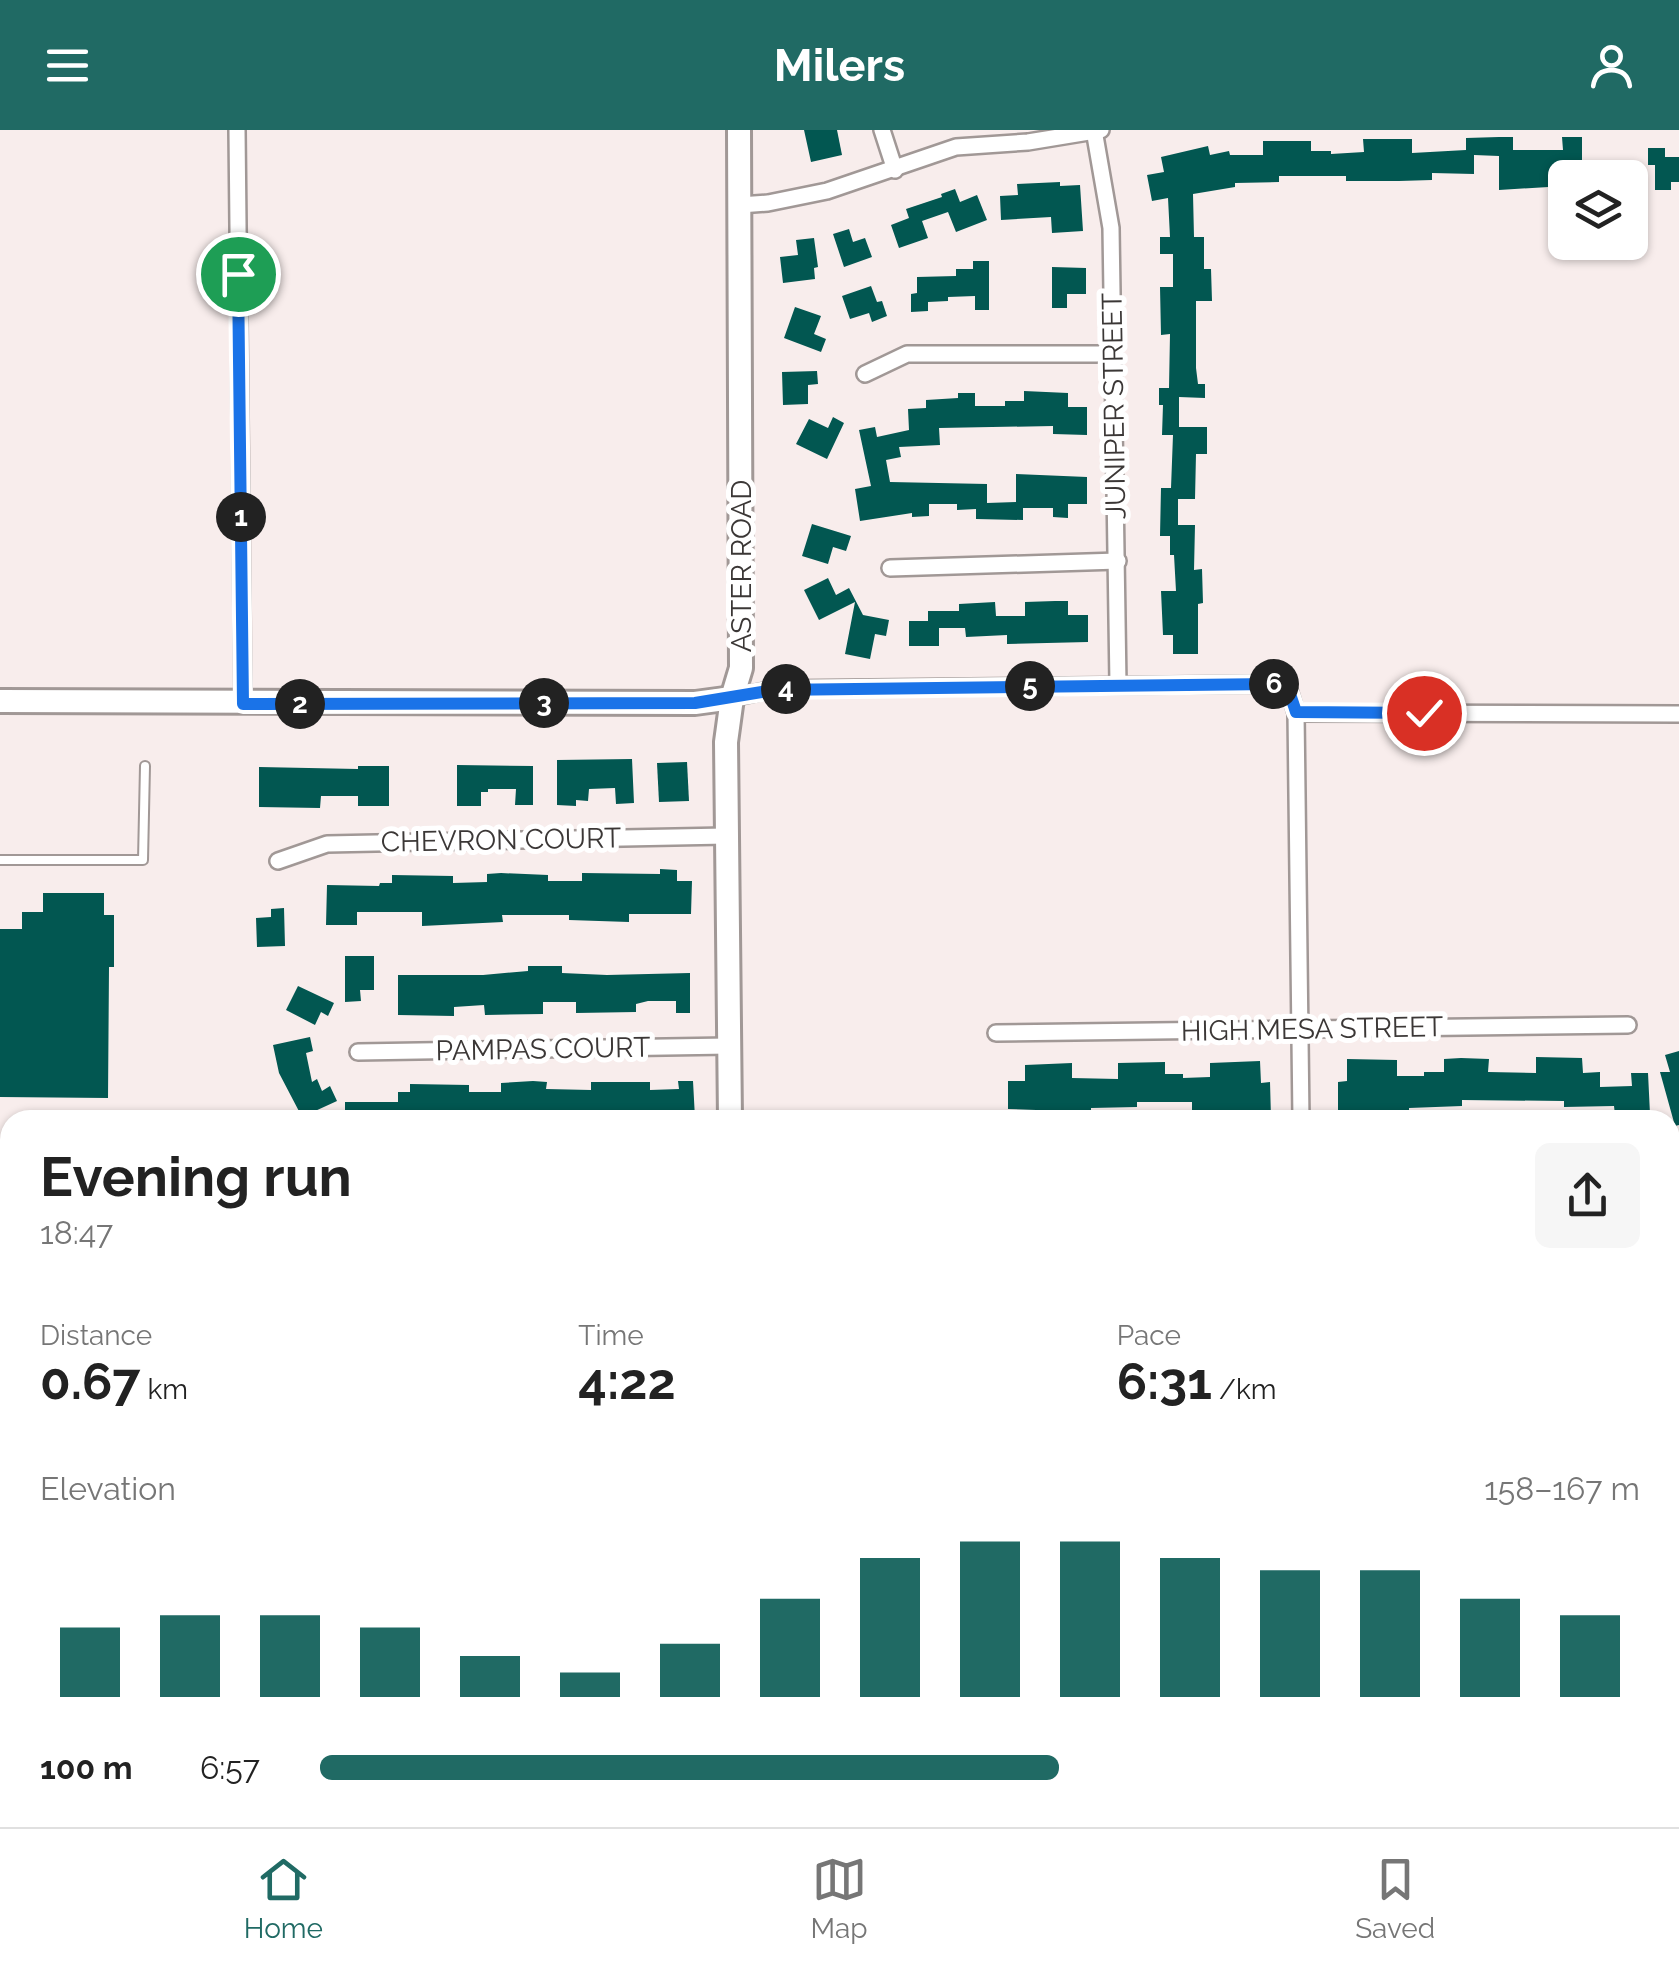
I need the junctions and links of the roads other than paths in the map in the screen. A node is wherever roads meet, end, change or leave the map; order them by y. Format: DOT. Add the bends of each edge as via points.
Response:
graph roads {
  1 [pos="237,130"];
  2 [pos="739,130"];
  3 [pos="882,130"];
  4 [pos="1096,130"];
  5 [pos="895,170"];
  6 [pos="740,205"];
  7 [pos="1112,354"];
  8 [pos="865,374"];
  9 [pos="1118,561"];
  10 [pos="890,568"];
  11 [pos="1118,684"];
  12 [pos="732,698"];
  13 [pos="0,701"];
  14 [pos="243,704"];
  15 [pos="1296,712"];
  16 [pos="1679,714"];
  17 [pos="146,766"];
  18 [pos="726,836"];
  19 [pos="0,860"];
  20 [pos="278,861"];
  21 [pos="1628,1025"];
  22 [pos="1300,1029"];
  23 [pos="996,1034"];
  24 [pos="728,1046"];
  25 [pos="358,1052"];
  26 [pos="730,1110"];
  27 [pos="1301,1110"];
  1 -- 14 [label="street"];
  2 -- 6 [label="main road, ASTER ROAD"];
  3 -- 5 [label="street"];
  4 -- 5 [label="street" via="956,147"];
  4 -- 7 [label="street, JUNIPER STREET" via="1111,228"];
  5 -- 6 [label="street" via="806,196"];
  6 -- 12 [label="main road, ASTER ROAD" via="741,668"];
  7 -- 8 [label="street" via="907,354"];
  7 -- 9 [label="street, JUNIPER STREET"];
  9 -- 10 [label="street"];
  9 -- 11 [label="street, JUNIPER STREET"];
  11 -- 12 [label="street" via="774,690"];
  11 -- 15 [label="street" via="1274,684 1290,694"];
  12 -- 14 [label="main road"];
  12 -- 18 [label="main road, ASTER ROAD"];
  13 -- 14 [label="main road"];
  15 -- 16 [label="street"];
  15 -- 22 [label="street"];
  17 -- 19 [label="lane" via="143,860"];
  18 -- 20 [label="street, CHEVRON COURT" via="327,844"];
  18 -- 24 [label="main road, ASTER ROAD"];
  21 -- 22 [label="street, HIGH MESA STREET"];
  22 -- 23 [label="street, HIGH MESA STREET"];
  22 -- 27 [label="street"];
  24 -- 25 [label="street, PAMPAS COURT"];
  24 -- 26 [label="main road, ASTER ROAD"];
}
